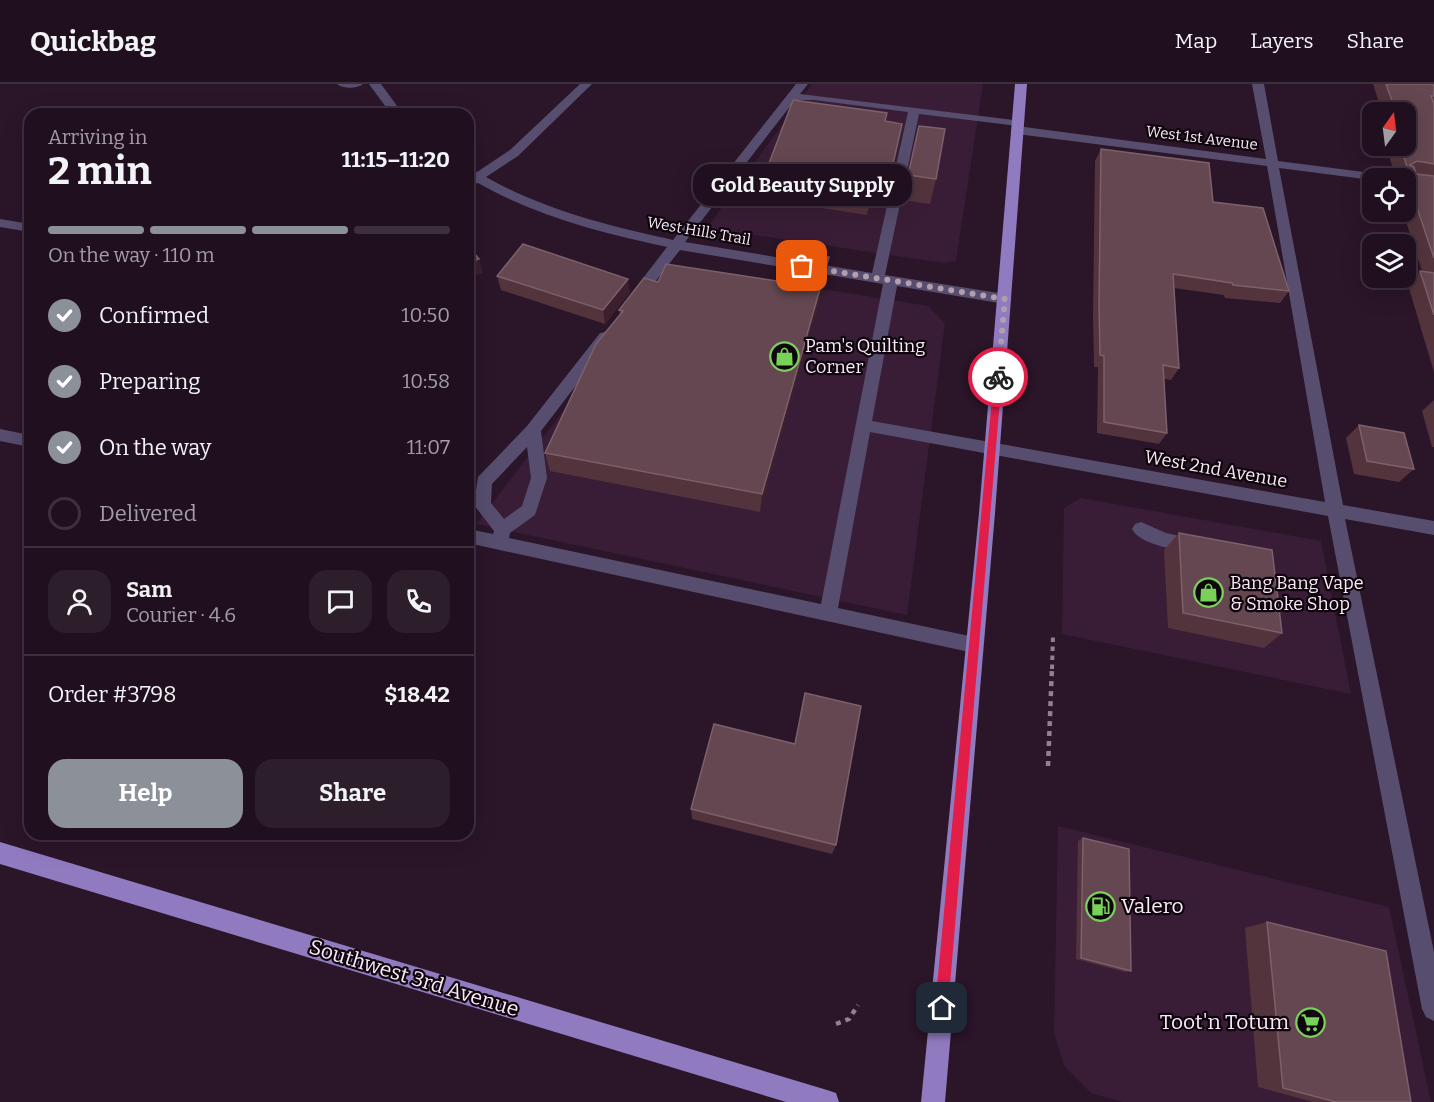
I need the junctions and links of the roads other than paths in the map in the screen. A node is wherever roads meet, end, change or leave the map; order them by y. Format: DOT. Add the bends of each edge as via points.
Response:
graph roads {
  1 [pos="343,84"];
  2 [pos="357,84"];
  3 [pos="375,84"];
  4 [pos="586,84"];
  5 [pos="802,84"];
  6 [pos="1021,84"];
  7 [pos="1258,84"];
  8 [pos="792,97"];
  9 [pos="393,108"];
  10 [pos="914,110"];
  11 [pos="1017,127"];
  12 [pos="1274,164"];
  13 [pos="1362,175"];
  14 [pos="474,176"];
  15 [pos="474,179"];
  16 [pos="0,223"];
  17 [pos="24,227"];
  18 [pos="675,245"];
  19 [pos="884,279"];
  20 [pos="1005,299"];
  21 [pos="625,310"];
  22 [pos="611,328"];
  23 [pos="863,425"];
  24 [pos="533,430"];
  25 [pos="0,435"];
  26 [pos="24,440"];
  27 [pos="992,449"];
  28 [pos="1337,511"];
  29 [pos="1434,528"];
  30 [pos="1141,529"];
  31 [pos="474,536"];
  32 [pos="501,536"];
  33 [pos="1203,541"];
  34 [pos="828,613"];
  35 [pos="974,645"];
  36 [pos="0,853"];
  37 [pos="1434,1009"];
  38 [pos="827,1102"];
  39 [pos="933,1102"];
  1 -- 2 [label="street"];
  3 -- 9 [label="street"];
  4 -- 14 [label="street" via="514,153"];
  5 -- 8 [label="street"];
  6 -- 11 [label="main road"];
  7 -- 12 [label="street"];
  8 -- 10 [label="street, West 1st Avenue"];
  8 -- 18 [label="street"];
  10 -- 11 [label="street, West 1st Avenue"];
  10 -- 19 [label="street"];
  11 -- 12 [label="street, West 1st Avenue"];
  11 -- 20 [label="main road"];
  12 -- 13 [label="street, West 1st Avenue"];
  12 -- 28 [label="street"];
  15 -- 18 [label="street, West Hills Trail" via="589,224"];
  16 -- 17 [label="street"];
  18 -- 19 [label="street, West Hills Trail"];
  18 -- 21 [label="street"];
  19 -- 20 [label="street, West Hills Trail"];
  19 -- 23 [label="street"];
  20 -- 27 [label="main road"];
  22 -- 24 [label="street"];
  23 -- 27 [label="street, West 2nd Avenue"];
  23 -- 34 [label="street"];
  24 -- 32 [label="street" via="539,478 529,510"];
  24 -- 32 [label="street" via="484,482 482,505"];
  25 -- 26 [label="street"];
  27 -- 28 [label="street, West 2nd Avenue"];
  27 -- 35 [label="main road"];
  28 -- 29 [label="street, West 2nd Avenue"];
  28 -- 37 [label="street"];
  30 -- 33 [label="street" via="1163,540 1194,546 1201,546"];
  31 -- 32 [label="street"];
  32 -- 34 [label="street"];
  34 -- 35 [label="street"];
  35 -- 39 [label="main road"];
  36 -- 38 [label="main road, Southwest 3rd Avenue"];
}
